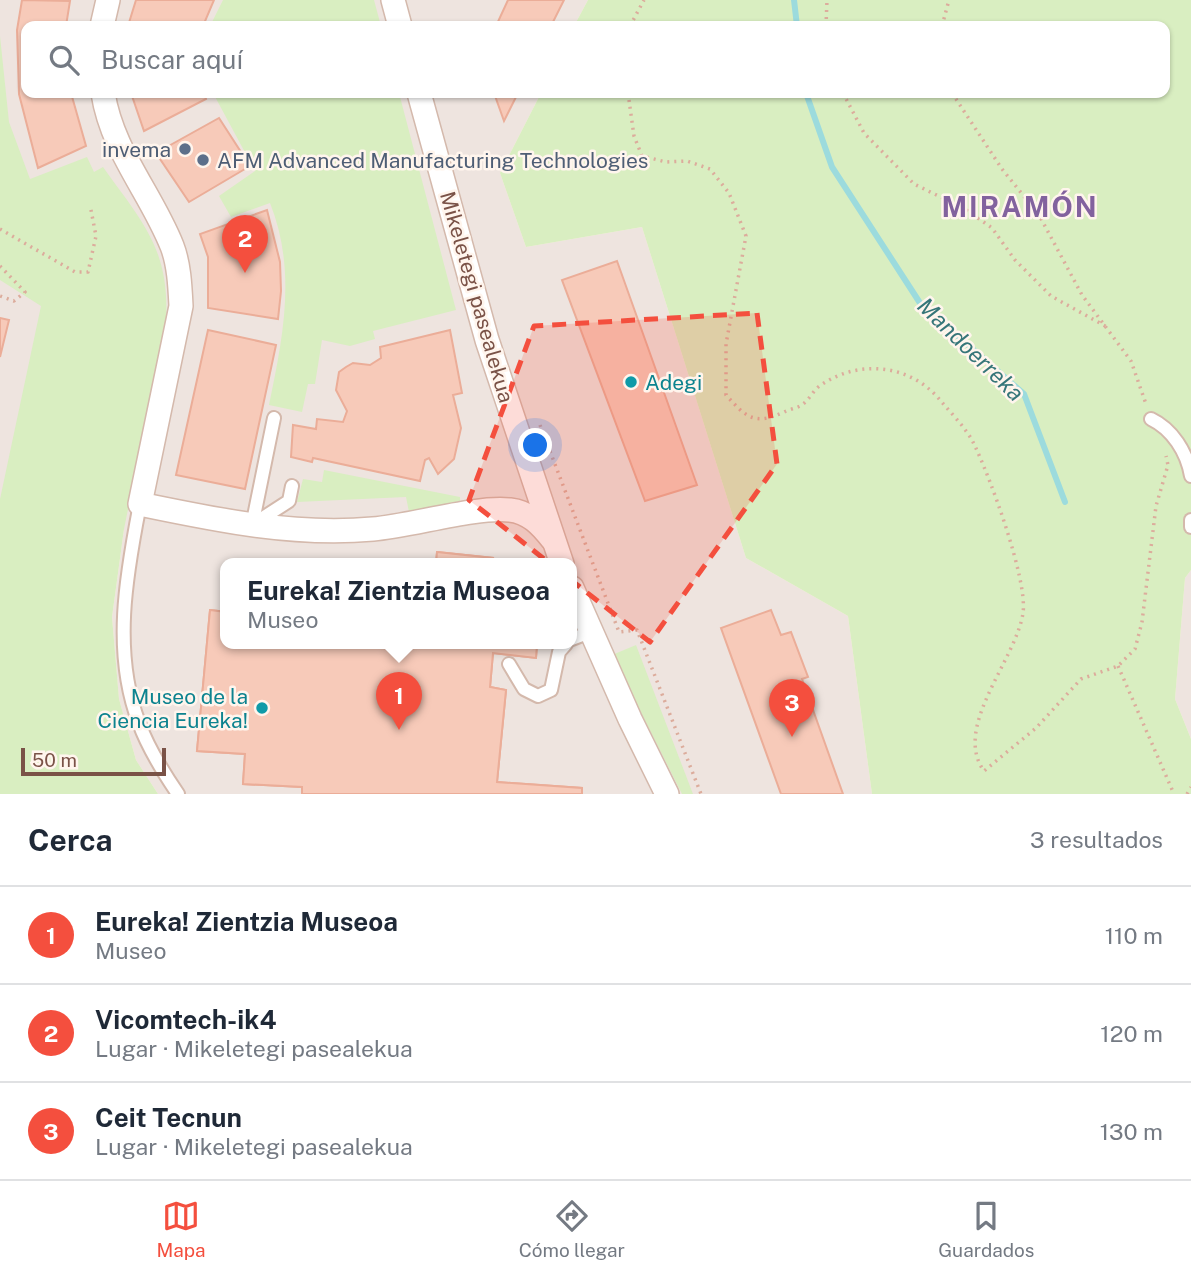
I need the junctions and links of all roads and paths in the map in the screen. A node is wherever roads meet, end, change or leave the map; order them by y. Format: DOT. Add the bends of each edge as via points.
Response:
graph roads {
  1 [pos="108,0"];
  2 [pos="393,0"];
  3 [pos="644,0"];
  4 [pos="827,0"];
  5 [pos="949,0"];
  6 [pos="103,21"];
  7 [pos="399,21"];
  8 [pos="634,21"];
  9 [pos="826,21"];
  10 [pos="943,21"];
  11 [pos="104,98"];
  12 [pos="420,98"];
  13 [pos="629,98"];
  14 [pos="846,98"];
  15 [pos="955,98"];
  16 [pos="90,205"];
  17 [pos="0,229"];
  18 [pos="0,266"];
  19 [pos="0,296"];
  20 [pos="1109,328"];
  21 [pos="274,418"];
  22 [pos="1151,419"];
  23 [pos="514,423"];
  24 [pos="1191,476"];
  25 [pos="292,486"];
  26 [pos="140,504"];
  27 [pos="1191,520"];
  28 [pos="252,526"];
  29 [pos="1191,527"];
  30 [pos="552,539"];
  31 [pos="560,558"];
  32 [pos="577,614"];
  33 [pos="581,635"];
  34 [pos="562,649"];
  35 [pos="509,664"];
  36 [pos="1118,666"];
  37 [pos="1191,787"];
  38 [pos="178,794"];
  39 [pos="667,794"];
  40 [pos="701,794"];
  41 [pos="1174,794"];
  42 [pos="1187,794"];
  1 -- 6 [label="street"];
  2 -- 7 [label="street"];
  3 -- 8 [label="path"];
  4 -- 9 [label="path"];
  5 -- 10 [label="path"];
  11 -- 26 [label="street" via="115,138 173,248 179,281 179,315"];
  12 -- 23 [label="street, Mikeletegi pasealekua" via="486,340"];
  13 -- 36 [label="path" via="642,156 687,161 710,169 729,193 746,236 726,344 726,395 746,416 767,420 802,405 820,385 872,366 898,370 937,396 972,440 996,500 1024,595 1023,616 977,723 975,758 984,771 1036,729 1081,680"];
  14 -- 20 [label="path" via="864,133 915,184 992,228 1014,260 1052,296"];
  15 -- 20 [label="path" via="1039,215 1082,295"];
  16 -- 17 [label="path" via="96,236 88,272 75,272"];
  18 -- 19 [label="path" via="25,292 14,301"];
  20 -- 22 [label="path" via="1131,361"];
  21 -- 28 [label="lane"];
  22 -- 24 [label="lane" via="1168,427"];
  22 -- 36 [label="path" via="1164,444 1168,465 1156,506 1135,649"];
  23 -- 30 [label="street, Mikeletegi pasealekua"];
  23 -- 40 [label="path" via="536,416 619,632 637,631"];
  25 -- 28 [label="lane" via="289,501"];
  26 -- 28 [label="street, Mikeletegi pasealekua"];
  26 -- 38 [label="lane" via="123,622 128,679 138,722"];
  27 -- 29 [label="lane"];
  28 -- 30 [label="street, Mikeletegi pasealekua" via="371,529 507,509 532,517"];
  30 -- 31 [label="street, Mikeletegi pasealekua"];
  32 -- 33 [label="street"];
  33 -- 39 [label="street"];
  34 -- 35 [label="lane" via="551,691 538,696 524,689"];
  36 -- 41 [label="path"];
  37 -- 42 [label="path"];
}
